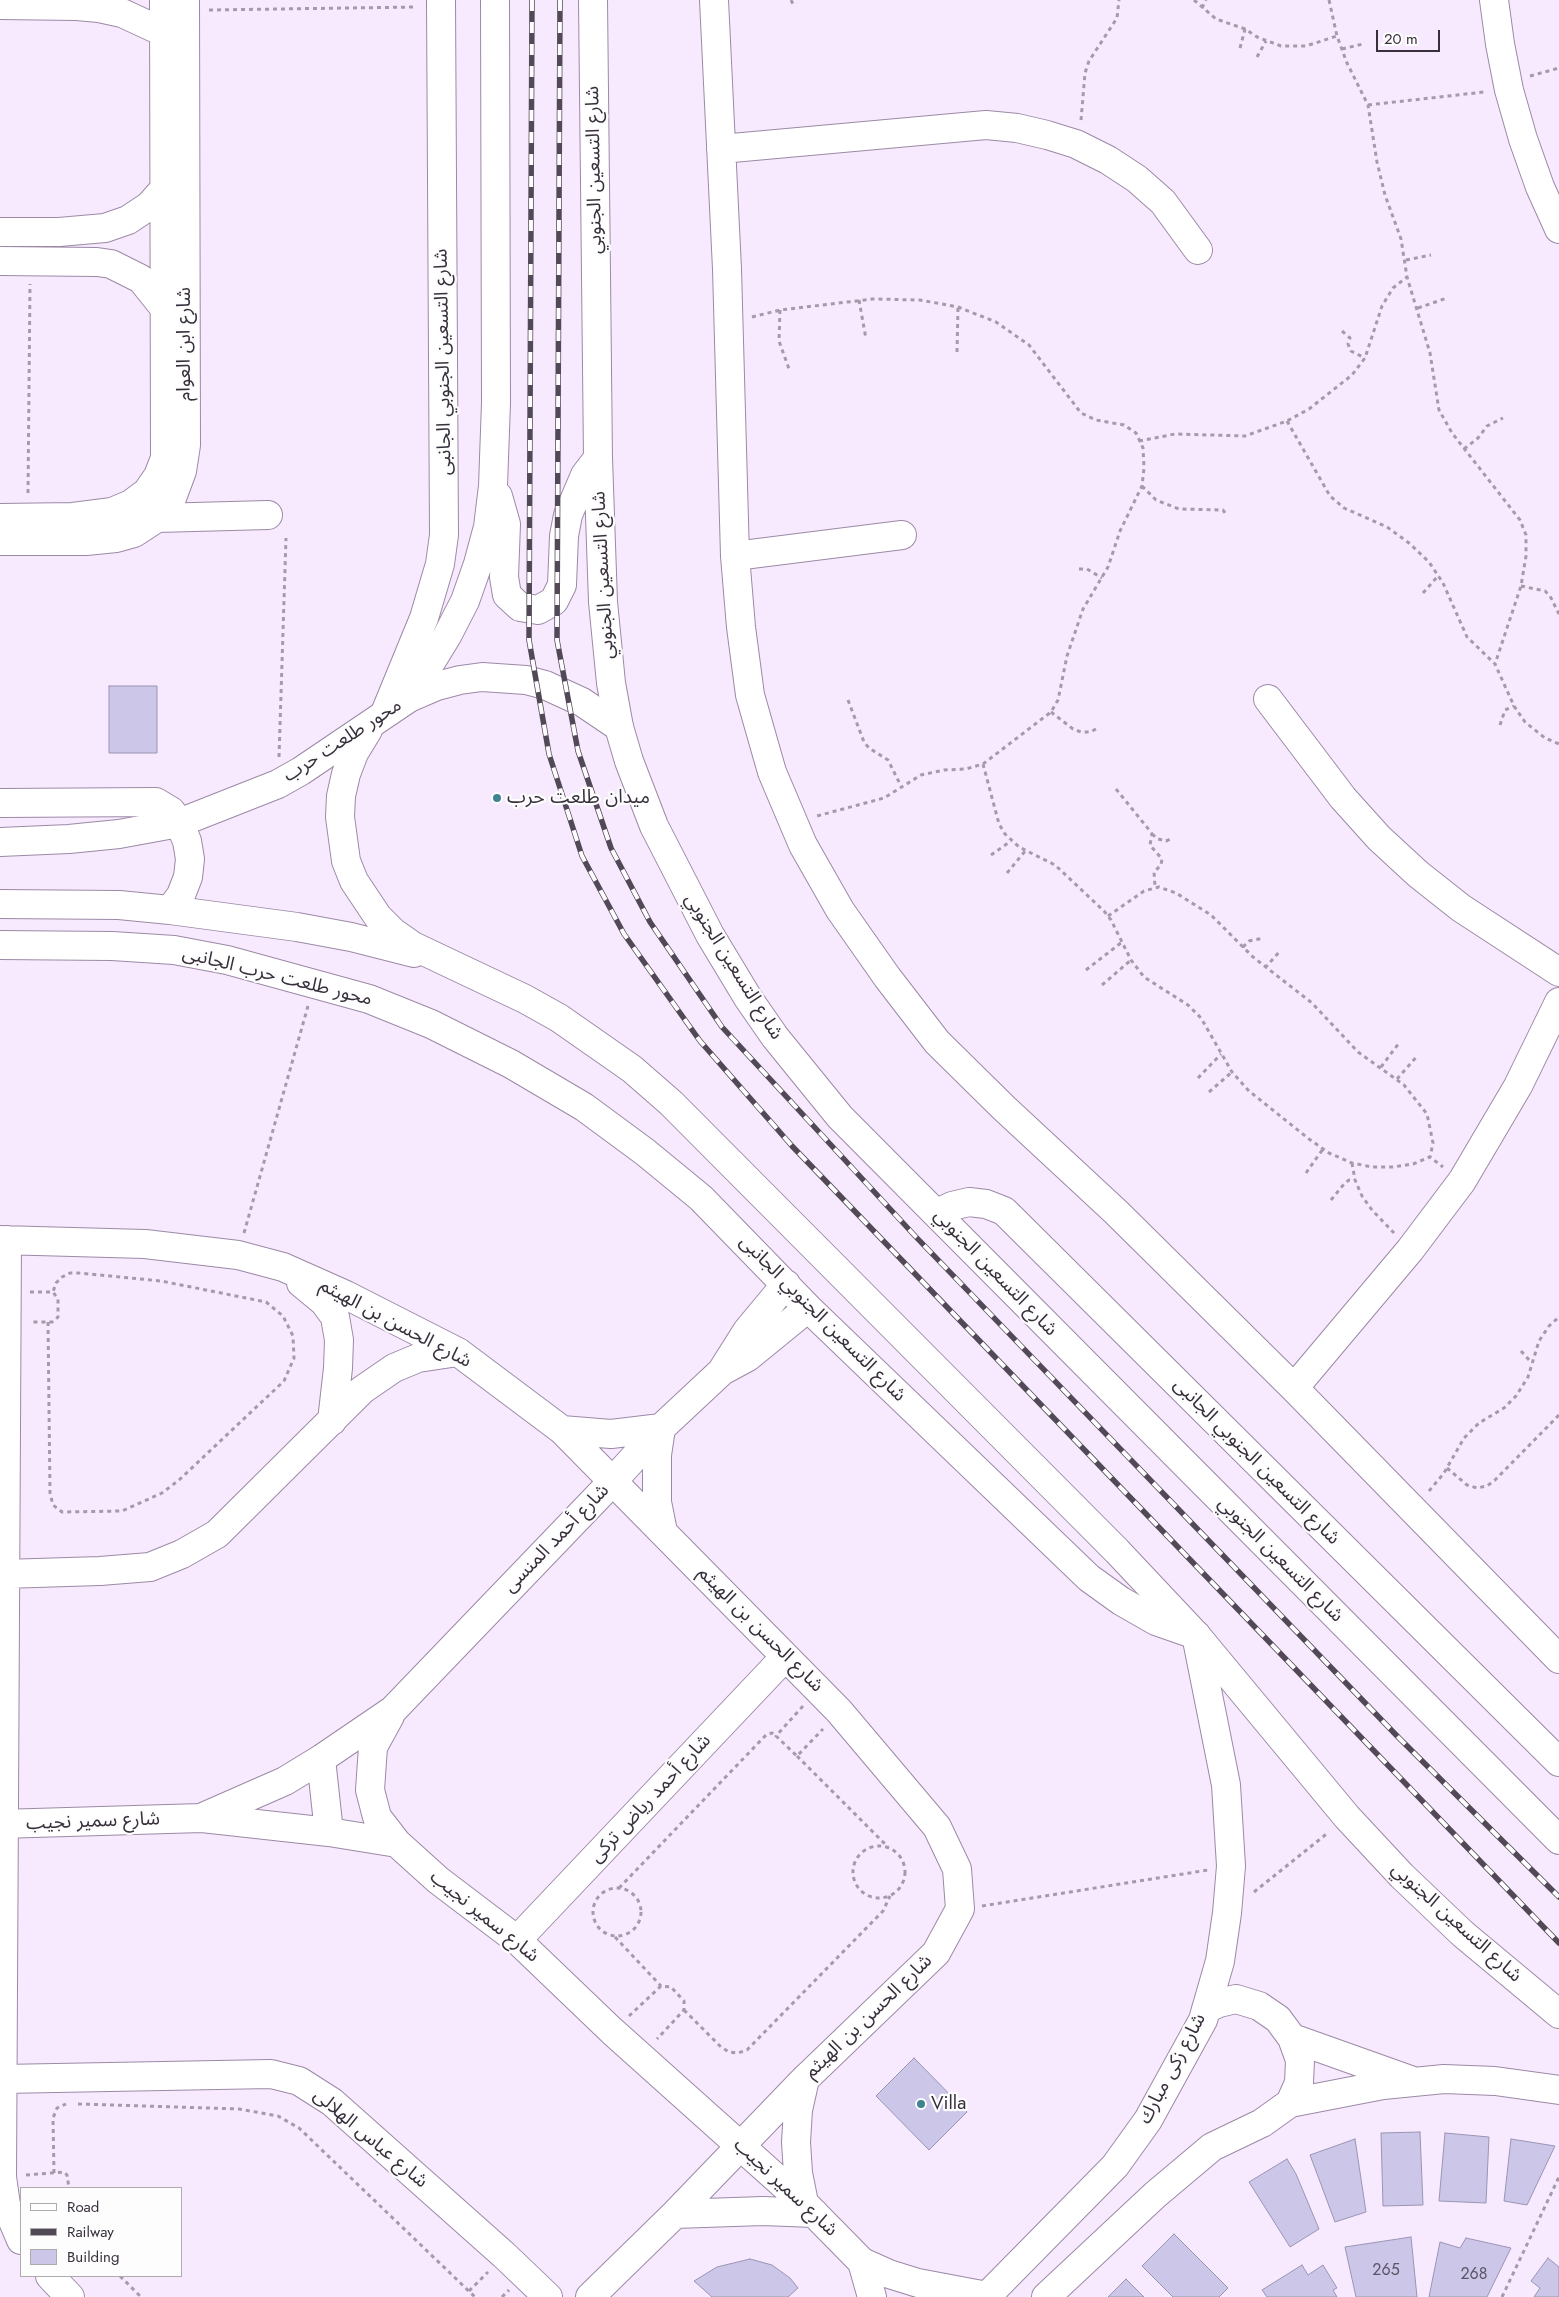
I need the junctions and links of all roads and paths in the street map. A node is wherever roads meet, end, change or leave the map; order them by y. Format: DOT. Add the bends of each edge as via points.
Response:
graph roads {
  1 [pos="495,0"];
  2 [pos="593,0"];
  3 [pos="714,0"];
  4 [pos="1119,0"];
  5 [pos="1194,0"];
  6 [pos="1206,0"];
  7 [pos="1329,0"];
  8 [pos="1494,0"];
  9 [pos="441,3"];
  10 [pos="0,5"];
  11 [pos="1202,8"];
  12 [pos="176,15"];
  13 [pos="1245,29"];
  14 [pos="1337,36"];
  15 [pos="1266,41"];
  16 [pos="1363,44"];
  17 [pos="1240,48"];
  18 [pos="1342,49"];
  19 [pos="1257,58"];
  20 [pos="1559,68"];
  21 [pos="1508,86"];
  22 [pos="1368,105"];
  23 [pos="1076,144"];
  24 [pos="721,149"];
  25 [pos="164,188"];
  26 [pos="1559,229"];
  27 [pos="0,232"];
  28 [pos="1198,250"];
  29 [pos="1431,255"];
  30 [pos="1406,260"];
  31 [pos="30,261"];
  32 [pos="0,262"];
  33 [pos="1407,276"];
  34 [pos="1447,298"];
  35 [pos="859,300"];
  36 [pos="958,307"];
  37 [pos="1418,308"];
  38 [pos="165,309"];
  39 [pos="780,310"];
  40 [pos="728,323"];
  41 [pos="1342,331"];
  42 [pos="866,339"];
  43 [pos="957,352"];
  44 [pos="1365,358"];
  45 [pos="790,369"];
  46 [pos="1504,418"];
  47 [pos="1287,420"];
  48 [pos="1140,441"];
  49 [pos="1464,449"];
  50 [pos="598,458"];
  51 [pos="176,486"];
  52 [pos="493,486"];
  53 [pos="1142,486"];
  54 [pos="211,515"];
  55 [pos="268,515"];
  56 [pos="1228,516"];
  57 [pos="0,518"];
  58 [pos="28,518"];
  59 [pos="157,518"];
  60 [pos="902,536"];
  61 [pos="286,538"];
  62 [pos="0,541"];
  63 [pos="735,556"];
  64 [pos="1078,569"];
  65 [pos="1438,576"];
  66 [pos="1102,578"];
  67 [pos="1521,586"];
  68 [pos="1423,593"];
  69 [pos="1559,614"];
  70 [pos="1495,664"];
  71 [pos="409,698"];
  72 [pos="1268,699"];
  73 [pos="848,700"];
  74 [pos="1514,706"];
  75 [pos="1051,712"];
  76 [pos="379,718"];
  77 [pos="1500,725"];
  78 [pos="619,727"];
  79 [pos="1098,728"];
  80 [pos="1559,744"];
  81 [pos="983,764"];
  82 [pos="278,784"];
  83 [pos="902,788"];
  84 [pos="1116,788"];
  85 [pos="0,803"];
  86 [pos="794,822"];
  87 [pos="179,824"];
  88 [pos="1152,834"];
  89 [pos="1173,838"];
  90 [pos="1011,841"];
  91 [pos="0,842"];
  92 [pos="1026,850"];
  93 [pos="991,855"];
  94 [pos="1007,873"];
  95 [pos="1155,887"];
  96 [pos="0,904"];
  97 [pos="170,910"];
  98 [pos="1108,916"];
  99 [pos="1264,938"];
  100 [pos="1122,942"];
  101 [pos="0,946"];
  102 [pos="1243,947"];
  103 [pos="1281,950"];
  104 [pos="438,960"];
  105 [pos="1131,960"];
  106 [pos="1265,968"];
  107 [pos="1086,970"];
  108 [pos="1559,972"];
  109 [pos="314,984"];
  110 [pos="1102,985"];
  111 [pos="1559,1002"];
  112 [pos="431,1024"];
  113 [pos="1399,1042"];
  114 [pos="1221,1054"];
  115 [pos="1418,1055"];
  116 [pos="1381,1067"];
  117 [pos="1232,1072"];
  118 [pos="1198,1078"];
  119 [pos="1397,1079"];
  120 [pos="1209,1092"];
  121 [pos="1323,1149"];
  122 [pos="1430,1157"];
  123 [pos="1352,1163"];
  124 [pos="1306,1173"];
  125 [pos="1355,1180"];
  126 [pos="1462,1181"];
  127 [pos="1331,1200"];
  128 [pos="937,1213"];
  129 [pos="4,1240"];
  130 [pos="1410,1250"];
  131 [pos="238,1256"];
  132 [pos="283,1267"];
  133 [pos="786,1284"];
  134 [pos="5,1292"];
  135 [pos="53,1292"];
  136 [pos="808,1308"];
  137 [pos="1559,1317"];
  138 [pos="48,1322"];
  139 [pos="5,1323"];
  140 [pos="1521,1351"];
  141 [pos="458,1352"];
  142 [pos="1531,1362"];
  143 [pos="722,1371"];
  144 [pos="1294,1388"];
  145 [pos="1559,1415"];
  146 [pos="332,1421"];
  147 [pos="661,1428"];
  148 [pos="562,1430"];
  149 [pos="1447,1468"];
  150 [pos="612,1482"];
  151 [pos="1413,1509"];
  152 [pos="663,1532"];
  153 [pos="4,1574"];
  154 [pos="1196,1635"];
  155 [pos="1558,1655"];
  156 [pos="784,1657"];
  157 [pos="819,1689"];
  158 [pos="393,1710"];
  159 [pos="840,1711"];
  160 [pos="776,1736"];
  161 [pos="797,1756"];
  162 [pos="321,1759"];
  163 [pos="1559,1762"];
  164 [pos="1347,1817"];
  165 [pos="202,1818"];
  166 [pos="2,1824"];
  167 [pos="329,1832"];
  168 [pos="1559,1840"];
  169 [pos="397,1844"];
  170 [pos="888,1848"];
  171 [pos="1231,1866"];
  172 [pos="619,1888"];
  173 [pos="890,1896"];
  174 [pos="960,1909"];
  175 [pos="1228,1913"];
  176 [pos="615,1937"];
  177 [pos="517,1940"];
  178 [pos="661,1986"];
  179 [pos="1206,2009"];
  180 [pos="684,2010"];
  181 [pos="1559,2014"];
  182 [pos="612,2031"];
  183 [pos="1292,2038"];
  184 [pos="641,2056"];
  185 [pos="2,2079"];
  186 [pos="805,2079"];
  187 [pos="1416,2082"];
  188 [pos="1559,2090"];
  189 [pos="1290,2103"];
  190 [pos="741,2146"];
  191 [pos="54,2173"];
  192 [pos="2,2177"];
  193 [pos="1559,2177"];
  194 [pos="69,2187"];
  195 [pos="809,2208"];
  196 [pos="675,2214"];
  197 [pos="20,2238"];
  198 [pos="862,2262"];
  199 [pos="51,2277"];
  200 [pos="121,2277"];
  201 [pos="987,2296"];
  202 [pos="70,2297"];
  203 [pos="141,2297"];
  204 [pos="475,2297"];
  205 [pos="548,2297"];
  206 [pos="590,2297"];
  207 [pos="872,2297"];
  208 [pos="1046,2297"];
  209 [pos="1502,2297"];
  1 -- 52 [label="main road" via="496,403"];
  2 -- 50 [label="main road, شارع التسعين الجنوبي"];
  3 -- 24 [label="main road"];
  4 -- 23 [label="path" via="1116,18 1089,60 1085,73"];
  5 -- 11 [label="path"];
  6 -- 11 [label="path"];
  7 -- 14 [label="path"];
  8 -- 21 [label="main road"];
  9 -- 12 [label="path"];
  9 -- 76 [label="main road, شارع التسعين الجنوبي الجانبى" via="444,536 440,564 424,618"];
  10 -- 12 [label="main road" via="77,6 122,13"];
  11 -- 13 [label="path" via="1216,19"];
  12 -- 25 [label="main road, شارع ابن العوام"];
  12 -- 51 [label="main road, شارع ابن العوام" via="186,445"];
  13 -- 15 [label="path"];
  13 -- 17 [label="path"];
  14 -- 15 [label="path" via="1293,47"];
  14 -- 18 [label="path"];
  15 -- 19 [label="path"];
  16 -- 18 [label="path"];
  18 -- 22 [label="path"];
  20 -- 21 [label="path"];
  21 -- 22 [label="path"];
  21 -- 26 [label="main road" via="1526,147"];
  22 -- 30 [label="path" via="1381,178"];
  23 -- 24 [label="main road" via="1017,128 986,126"];
  23 -- 28 [label="main road" via="1137,179 1163,202"];
  24 -- 40 [label="main road"];
  25 -- 27 [label="main road" via="149,206 128,220 105,228"];
  25 -- 38 [label="main road, شارع ابن العوام"];
  29 -- 30 [label="path"];
  30 -- 33 [label="path"];
  31 -- 32 [label="main road"];
  31 -- 38 [label="main road" via="111,264 141,279"];
  31 -- 58 [label="path"];
  33 -- 37 [label="path"];
  33 -- 44 [label="path" via="1393,288 1382,306"];
  34 -- 37 [label="path"];
  35 -- 36 [label="path" via="920,300"];
  35 -- 39 [label="path"];
  35 -- 42 [label="path"];
  36 -- 43 [label="path"];
  36 -- 48 [label="path" via="996,322 1029,345 1081,413 1096,420 1124,424 1136,433"];
  37 -- 49 [label="path" via="1439,410"];
  38 -- 58 [label="main road, شارع ابن العوام" via="164,458 158,476 147,492 132,504 112,512"];
  39 -- 40 [label="path"];
  39 -- 45 [label="path" via="779,341"];
  40 -- 63 [label="main road"];
  41 -- 44 [label="path" via="1348,335 1351,351"];
  44 -- 47 [label="path" via="1352,375 1331,392"];
  46 -- 49 [label="path" via="1487,426"];
  47 -- 48 [label="path" via="1245,436 1175,434"];
  47 -- 65 [label="path" via="1330,496 1344,508 1387,527 1409,542"];
  48 -- 53 [label="path" via="1144,468"];
  49 -- 67 [label="path" via="1520,520 1526,534"];
  50 -- 52 [label="main road" via="575,494 568,515 562,585 554,601 538,610 520,607 507,595 504,577 506,524"];
  50 -- 78 [label="main road, شارع التسعين الجنوبي" via="606,643"];
  51 -- 54 [label="main road"];
  51 -- 59 [label="main road, شارع ابن العوام" via="172,498"];
  52 -- 71 [label="main road" via="488,527 464,601"];
  53 -- 56 [label="path" via="1156,500 1179,509 1223,510"];
  53 -- 66 [label="path"];
  54 -- 55 [label="main road"];
  54 -- 59 [label="main road"];
  57 -- 58 [label="main road, شارع ابن العوام"];
  59 -- 62 [label="main road, شارع ابن العوام" via="134,533 116,538"];
  60 -- 63 [label="main road"];
  61 -- 82 [label="path"];
  63 -- 86 [label="main road" via="740,627 750,695 772,772"];
  64 -- 66 [label="path" via="1095,572"];
  65 -- 68 [label="path"];
  65 -- 70 [label="path" via="1466,637"];
  66 -- 75 [label="path" via="1074,631 1058,700"];
  67 -- 69 [label="path" via="1545,591"];
  67 -- 70 [label="path"];
  70 -- 74 [label="path"];
  71 -- 76 [label="main road, محور طلعت حرب"];
  71 -- 78 [label="main road, محور طلعت حرب" via="460,680 482,677 526,680 564,692"];
  72 -- 108 [label="main road" via="1343,798 1385,844 1461,908"];
  73 -- 83 [label="path" via="864,742 888,760"];
  74 -- 77 [label="path" via="1505,710"];
  74 -- 80 [label="path" via="1525,722 1545,738"];
  75 -- 79 [label="path" via="1081,732"];
  75 -- 81 [label="path"];
  76 -- 82 [label="main road, محور طلعت حرب"];
  76 -- 104 [label="main road, شارع التسعين الجنوبي" via="354,753 341,796 340,817 346,860 354,881 378,917 393,932"];
  78 -- 128 [label="main road, شارع التسعين الجنوبي" via="640,795 657,833 702,920 748,998 799,1069 840,1117"];
  81 -- 83 [label="path" via="921,775"];
  81 -- 90 [label="path" via="999,824"];
  82 -- 87 [label="main road, محور طلعت حرب"];
  83 -- 86 [label="path" via="864,805"];
  84 -- 88 [label="path"];
  85 -- 87 [label="main road" via="156,802 171,811"];
  86 -- 144 [label="main road" via="803,845 840,910 937,1042 1116,1212"];
  87 -- 91 [label="main road, محور طلعت حرب" via="120,834"];
  87 -- 97 [label="main road" via="187,841 190,859 181,895"];
  88 -- 89 [label="path" via="1166,841"];
  88 -- 95 [label="path" via="1150,845 1162,863 1154,872"];
  90 -- 92 [label="path"];
  90 -- 93 [label="path"];
  92 -- 94 [label="path"];
  92 -- 98 [label="path" via="1055,866"];
  95 -- 98 [label="path"];
  95 -- 102 [label="path" via="1195,903"];
  96 -- 97 [label="main road" via="119,905"];
  97 -- 104 [label="main road" via="297,927"];
  98 -- 100 [label="path"];
  99 -- 102 [label="path" via="1256,938"];
  100 -- 105 [label="path"];
  100 -- 107 [label="path"];
  101 -- 109 [label="main road, محور طلعت حرب الجانبى" via="112,946 174,950 227,960"];
  102 -- 106 [label="path"];
  103 -- 106 [label="path"];
  104 -- 154 [label="main road, شارع التسعين الجنوبي" via="525,999 558,1018 596,1042 652,1086 1065,1498"];
  105 -- 110 [label="path"];
  105 -- 114 [label="path" via="1144,977 1188,1005 1201,1018"];
  106 -- 116 [label="path" via="1312,1003 1358,1052"];
  109 -- 112 [label="main road, محور طلعت حرب الجانبى" via="370,999"];
  109 -- 131 [label="path"];
  111 -- 126 [label="main road" via="1518,1086"];
  112 -- 133 [label="main road, شارع التسعين الجنوبي الجانبى" via="511,1064 584,1107 646,1152 701,1198"];
  113 -- 116 [label="path"];
  114 -- 117 [label="path"];
  114 -- 118 [label="path"];
  115 -- 119 [label="path"];
  116 -- 119 [label="path"];
  117 -- 120 [label="path"];
  117 -- 121 [label="path" via="1249,1091"];
  119 -- 122 [label="path" via="1427,1114 1433,1143"];
  121 -- 123 [label="path"];
  121 -- 124 [label="path"];
  122 -- 123 [label="path" via="1393,1167"];
  122 -- 126 [label="path"];
  123 -- 125 [label="path"];
  125 -- 127 [label="path" via="1344,1184"];
  125 -- 130 [label="path" via="1372,1210"];
  126 -- 130 [label="main road"];
  128 -- 163 [label="main road, شارع التسعين الجنوبي الجانبى" via="969,1202 1004,1211"];
  128 -- 168 [label="main road, شارع التسعين الجنوبي"];
  129 -- 131 [label="main road, شارع الحسن بن الهيثم" via="145,1244"];
  129 -- 134 [label="main road"];
  130 -- 144 [label="main road"];
  131 -- 132 [label="main road, شارع الحسن بن الهيثم"];
  132 -- 141 [label="main road, شارع الحسن بن الهيثم"];
  132 -- 146 [label="main road" via="324,1302 335,1317 339,1340"];
  133 -- 136 [label="main road, شارع التسعين الجنوبي الجانبى"];
  133 -- 143 [label="main road, شارع أحمد المنسى" via="746,1331"];
  134 -- 135 [label="path"];
  134 -- 139 [label="main road"];
  135 -- 138 [label="path" via="58,1299 58,1317"];
  135 -- 138 [label="path" via="62,1277 79,1273 161,1281 266,1302 283,1316 293,1336 294,1358 284,1380 162,1493 122,1511 62,1512 53,1505 50,1493"];
  136 -- 143 [label="main road, شارع أحمد المنسى" via="748,1357"];
  136 -- 154 [label="main road, شارع التسعين الجنوبي الجانبى" via="1089,1578 1156,1621"];
  137 -- 142 [label="path" via="1539,1341"];
  138 -- 139 [label="path"];
  139 -- 153 [label="main road"];
  140 -- 142 [label="path"];
  141 -- 146 [label="main road" via="418,1358 394,1368 362,1390"];
  141 -- 148 [label="main road, شارع الحسن بن الهيثم"];
  142 -- 149 [label="path" via="1528,1378 1516,1396 1504,1408 1478,1423 1464,1438"];
  143 -- 147 [label="main road, شارع أحمد المنسى"];
  144 -- 151 [label="main road"];
  145 -- 149 [label="path" via="1487,1486 1467,1485"];
  146 -- 153 [label="main road" via="217,1534 182,1554 150,1567"];
  147 -- 148 [label="main road" via="611,1434"];
  147 -- 150 [label="main road, شارع أحمد المنسى"];
  147 -- 152 [label="main road" via="657,1455 657,1502"];
  148 -- 150 [label="main road, شارع الحسن بن الهيثم"];
  149 -- 151 [label="path"];
  150 -- 152 [label="main road, شارع الحسن بن الهيثم"];
  150 -- 158 [label="main road, شارع أحمد المنسى"];
  151 -- 155 [label="main road"];
  152 -- 156 [label="main road, شارع الحسن بن الهيثم"];
  153 -- 166 [label="main road"];
  154 -- 164 [label="main road, شارع التسعين الجنوبي"];
  154 -- 171 [label="main road, شارع زكى مبارك" via="1226,1785"];
  156 -- 157 [label="main road, شارع الحسن بن الهيثم"];
  156 -- 177 [label="main road, شارع أحمد رياض تركى"];
  157 -- 159 [label="main road, شارع الحسن بن الهيثم"];
  157 -- 160 [label="path"];
  158 -- 162 [label="main road, شارع أحمد المنسى"];
  158 -- 169 [label="main road, شارع أحمد المنسى" via="373,1747 370,1790 377,1817"];
  159 -- 161 [label="path"];
  159 -- 174 [label="main road, شارع الحسن بن الهيثم" via="937,1827 957,1869"];
  160 -- 161 [label="path"];
  160 -- 172 [label="path" via="766,1735"];
  161 -- 170 [label="path"];
  162 -- 165 [label="main road, شارع أحمد المنسى" via="285,1781"];
  162 -- 167 [label="main road"];
  164 -- 175 [label="path"];
  164 -- 181 [label="main road, شارع التسعين الجنوبي" via="1463,1934"];
  165 -- 166 [label="main road, شارع سمير نجيب"];
  165 -- 167 [label="main road, شارع سمير نجيب"];
  166 -- 185 [label="main road"];
  167 -- 169 [label="main road, شارع سمير نجيب"];
  169 -- 177 [label="main road, شارع سمير نجيب"];
  170 -- 173 [label="path" via="897,1853 905,1871 898,1890"];
  170 -- 173 [label="path" via="868,1848 860,1854 853,1873 861,1891 880,1898"];
  171 -- 174 [label="path"];
  171 -- 175 [label="main road, شارع زكى مبارك"];
  172 -- 176 [label="path" via="635,1896 641,1914 633,1931"];
  172 -- 176 [label="path" via="609,1888 601,1893 592,1910 598,1928"];
  173 -- 180 [label="path" via="884,1912 747,2050 729,2052 721,2047"];
  174 -- 186 [label="main road, شارع الحسن بن الهيثم" via="936,1953"];
  175 -- 179 [label="main road, شارع زكى مبارك" via="1220,1961"];
  176 -- 178 [label="path"];
  177 -- 182 [label="main road, شارع سمير نجيب"];
  178 -- 180 [label="path" via="671,1987 684,2001"];
  178 -- 182 [label="path"];
  179 -- 183 [label="main road" via="1236,1999 1259,2006 1278,2019"];
  179 -- 201 [label="main road, شارع زكى مبارك" via="1148,2120 1115,2166"];
  180 -- 184 [label="path"];
  182 -- 184 [label="main road, شارع سمير نجيب"];
  183 -- 187 [label="main road"];
  183 -- 189 [label="main road" via="1300,2060 1299,2083"];
  184 -- 190 [label="main road, شارع سمير نجيب"];
  185 -- 192 [label="main road"];
  185 -- 205 [label="main road, شارع عباس الهلالى" via="271,2074 299,2081 332,2102"];
  186 -- 190 [label="main road, شارع الحسن بن الهيثم"];
  186 -- 195 [label="main road" via="798,2110 796,2142 798,2173"];
  187 -- 188 [label="main road" via="1444,2079 1495,2081"];
  187 -- 189 [label="main road" via="1364,2088"];
  189 -- 208 [label="main road" via="1262,2123 1212,2146"];
  190 -- 195 [label="main road, شارع سمير نجيب"];
  190 -- 196 [label="main road, شارع الحسن بن الهيثم"];
  191 -- 192 [label="path"];
  191 -- 194 [label="path" via="64,2172"];
  191 -- 204 [label="path" via="53,2118 57,2108 66,2104 239,2109 278,2116 299,2128"];
  192 -- 197 [label="main road" via="6,2205"];
  193 -- 209 [label="path"];
  195 -- 196 [label="main road"];
  195 -- 198 [label="main road, شارع سمير نجيب"];
  196 -- 206 [label="main road, شارع الحسن بن الهيثم"];
  198 -- 201 [label="main road, شارع سمير نجيب" via="918,2283"];
  198 -- 207 [label="main road, شارع سمير نجيب"];
  199 -- 202 [label="main road"];
  200 -- 203 [label="path"];
}
